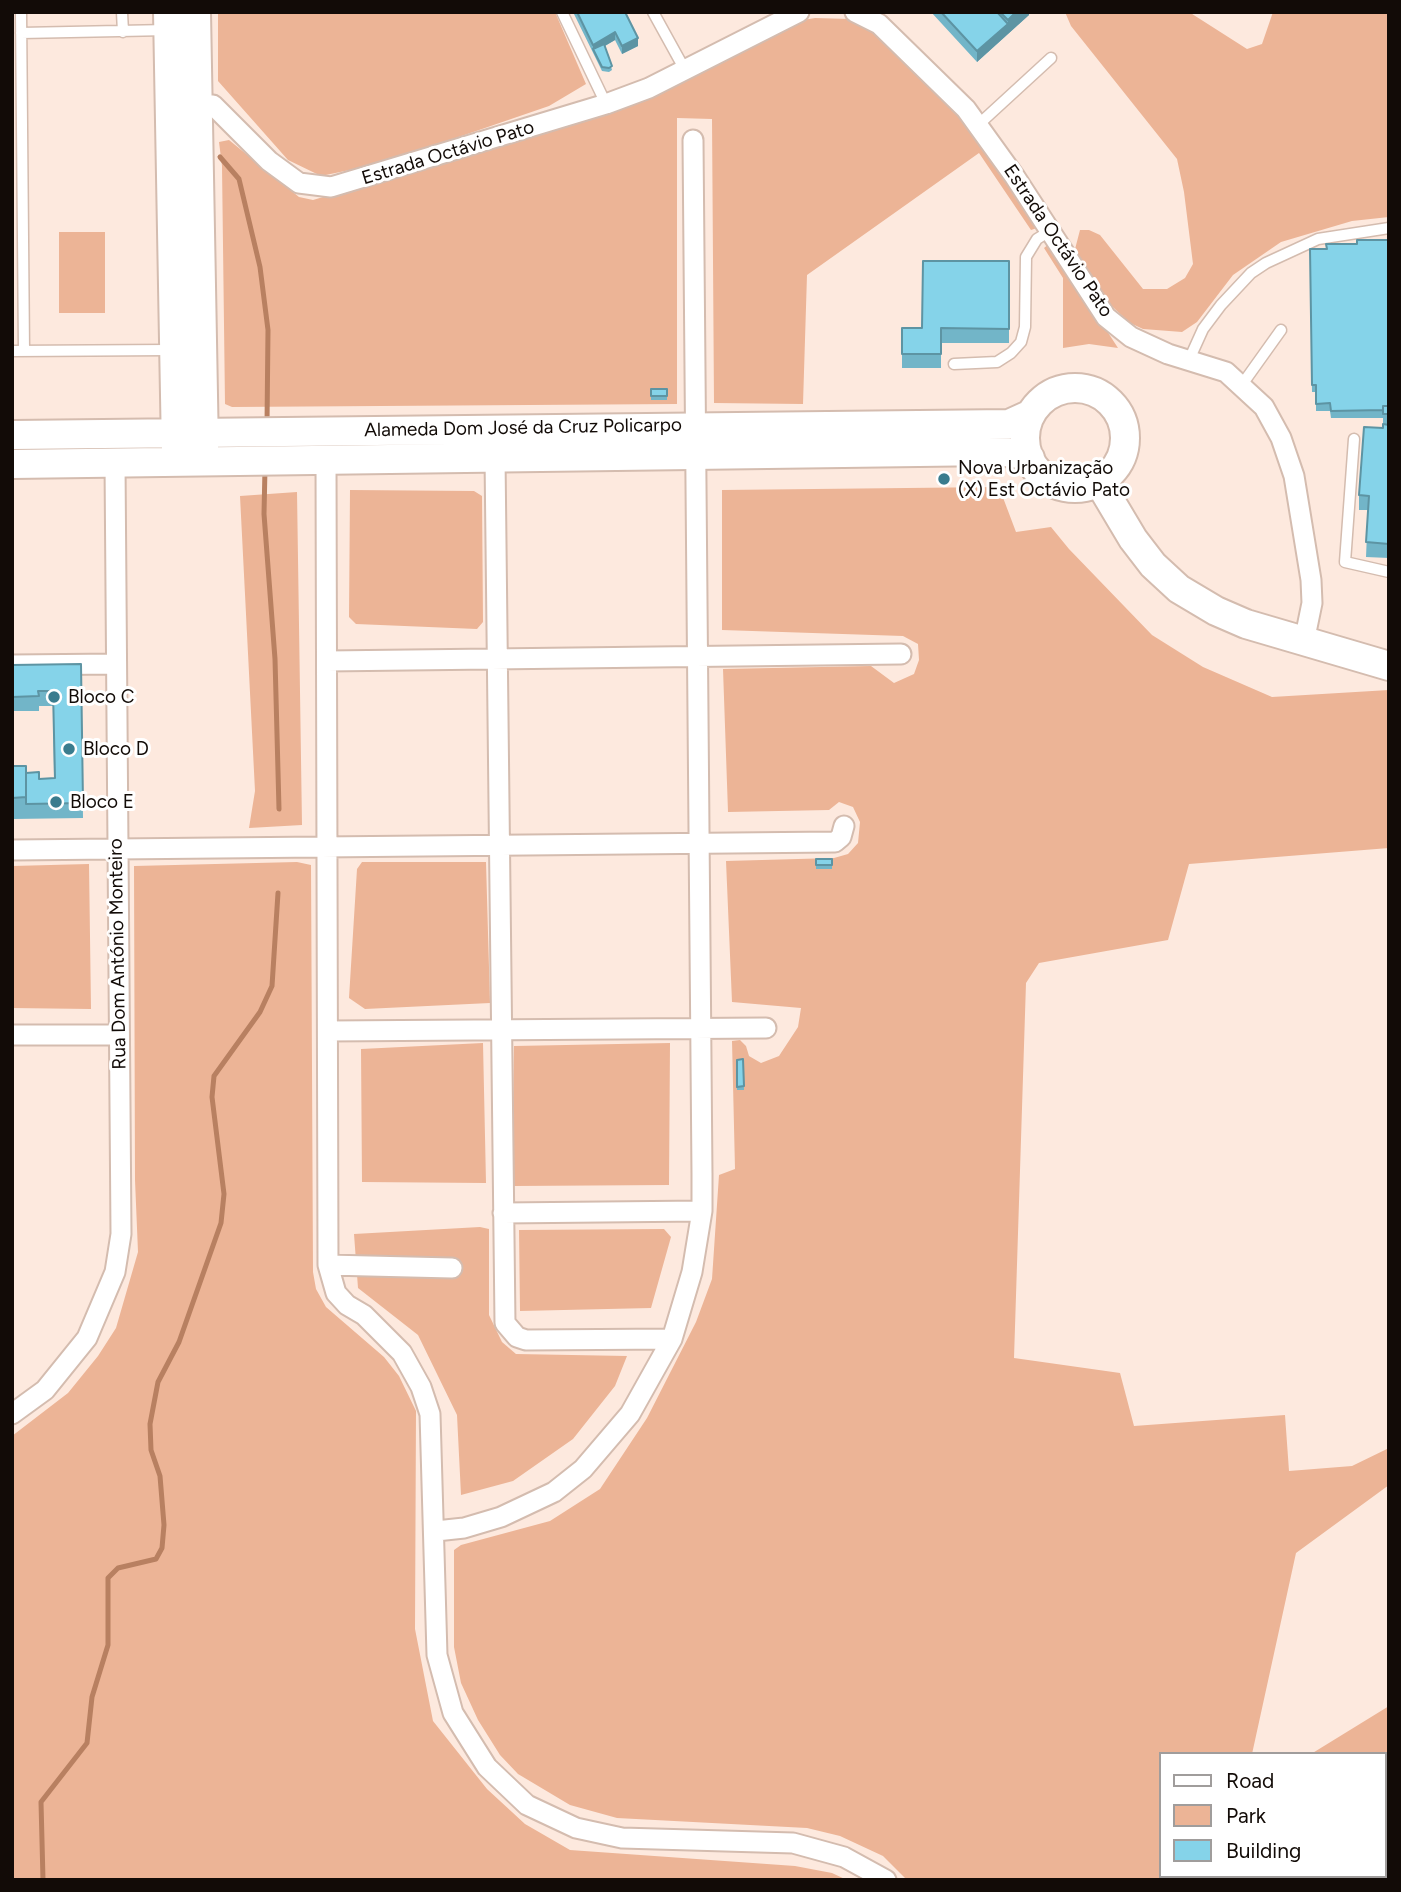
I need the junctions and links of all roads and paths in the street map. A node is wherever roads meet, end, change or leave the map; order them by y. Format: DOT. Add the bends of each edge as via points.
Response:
graph roads {
  1 [pos="21,12"];
  2 [pos="122,12"];
  3 [pos="196,12"];
  4 [pos="562,12"];
  5 [pos="653,12"];
  6 [pos="799,12"];
  7 [pos="855,12"];
  8 [pos="168,21"];
  9 [pos="122,32"];
  10 [pos="21,33"];
  11 [pos="1051,58"];
  12 [pos="685,70"];
  13 [pos="606,104"];
  14 [pos="197,105"];
  15 [pos="978,125"];
  16 [pos="693,140"];
  17 [pos="1389,228"];
  18 [pos="1050,231"];
  19 [pos="1281,330"];
  20 [pos="174,350"];
  21 [pos="12,351"];
  22 [pos="24,351"];
  23 [pos="1189,360"];
  24 [pos="954,363"];
  25 [pos="1241,386"];
  26 [pos="1031,414"];
  27 [pos="696,425"];
  28 [pos="189,434"];
  29 [pos="12,435"];
  30 [pos="1354,439"];
  31 [pos="697,454"];
  32 [pos="495,457"];
  33 [pos="1030,458"];
  34 [pos="326,460"];
  35 [pos="204,462"];
  36 [pos="115,463"];
  37 [pos="176,463"];
  38 [pos="12,464"];
  39 [pos="1100,482"];
  40 [pos="1389,572"];
  41 [pos="1304,642"];
  42 [pos="901,654"];
  43 [pos="700,658"];
  44 [pos="499,660"];
  45 [pos="327,661"];
  46 [pos="116,664"];
  47 [pos="12,665"];
  48 [pos="1389,666"];
  49 [pos="844,826"];
  50 [pos="701,844"];
  51 [pos="501,845"];
  52 [pos="327,846"];
  53 [pos="117,849"];
  54 [pos="12,850"];
  55 [pos="700,1026"];
  56 [pos="766,1028"];
  57 [pos="502,1029"];
  58 [pos="328,1031"];
  59 [pos="12,1035"];
  60 [pos="118,1035"];
  61 [pos="702,1210"];
  62 [pos="503,1213"];
  63 [pos="328,1265"];
  64 [pos="452,1268"];
  65 [pos="672,1339"];
  66 [pos="12,1414"];
  67 [pos="436,1531"];
  68 [pos="886,1880"];
  1 -- 10 [label="lane"];
  2 -- 9 [label="lane"];
  3 -- 14 [label="street"];
  4 -- 13 [label="lane"];
  5 -- 12 [label="lane"];
  6 -- 12 [label="street, Estrada Octávio Pato"];
  7 -- 15 [label="street, Estrada Octávio Pato" via="879,24"];
  8 -- 9 [label="lane"];
  8 -- 20 [label="street"];
  9 -- 10 [label="lane"];
  10 -- 22 [label="lane"];
  11 -- 15 [label="lane"];
  12 -- 13 [label="street, Estrada Octávio Pato"];
  13 -- 14 [label="street, Estrada Octávio Pato" via="331,187 299,183 269,161 213,104"];
  14 -- 28 [label="street"];
  15 -- 18 [label="street, Estrada Octávio Pato"];
  16 -- 27 [label="street"];
  17 -- 23 [label="lane" via="1318,239 1266,263 1221,305"];
  18 -- 23 [label="street, Estrada Octávio Pato" via="1106,317 1131,337"];
  18 -- 24 [label="lane" via="1026,257 1021,342 997,362"];
  19 -- 25 [label="lane"];
  20 -- 22 [label="lane"];
  20 -- 28 [label="street"];
  21 -- 22 [label="lane"];
  23 -- 25 [label="street, Estrada Octávio Pato" via="1226,372"];
  25 -- 41 [label="street, Estrada Octávio Pato" via="1264,407 1294,476 1311,580 1312,603"];
  26 -- 27 [label="street, Alameda Dom José da Cruz Policarpo" via="1009,424"];
  26 -- 33 [label="street" via="1025,435"];
  26 -- 39 [label="street" via="1054,393 1074,388 1095,392 1113,405 1124,424 1125,447 1116,467"];
  27 -- 28 [label="street, Alameda Dom José da Cruz Policarpo"];
  27 -- 31 [label="street"];
  28 -- 29 [label="street, Alameda Dom José da Cruz Policarpo"];
  28 -- 35 [label="street"];
  28 -- 37 [label="street"];
  30 -- 40 [label="lane" via="1345,562"];
  31 -- 32 [label="street, Alameda Dom José da Cruz Policarpo"];
  31 -- 33 [label="street, Alameda Dom José da Cruz Policarpo" via="994,451"];
  31 -- 43 [label="street"];
  32 -- 34 [label="street, Alameda Dom José da Cruz Policarpo"];
  32 -- 44 [label="street"];
  33 -- 39 [label="street" via="1044,477 1065,487"];
  34 -- 35 [label="street, Alameda Dom José da Cruz Policarpo"];
  34 -- 45 [label="street"];
  35 -- 37 [label="street, Alameda Dom José da Cruz Policarpo"];
  36 -- 37 [label="street, Alameda Dom José da Cruz Policarpo"];
  36 -- 38 [label="street, Alameda Dom José da Cruz Policarpo"];
  36 -- 46 [label="street, Rua Dom António Monteiro"];
  39 -- 41 [label="street" via="1133,539 1179,589 1216,611"];
  41 -- 48 [label="street"];
  42 -- 43 [label="street"];
  43 -- 44 [label="street"];
  43 -- 50 [label="street"];
  44 -- 45 [label="street"];
  44 -- 51 [label="street"];
  45 -- 52 [label="street"];
  46 -- 47 [label="street"];
  46 -- 53 [label="street, Rua Dom António Monteiro"];
  49 -- 50 [label="street" via="835,842"];
  50 -- 51 [label="street"];
  50 -- 55 [label="street"];
  51 -- 52 [label="street"];
  51 -- 57 [label="street"];
  52 -- 53 [label="street"];
  52 -- 58 [label="street"];
  53 -- 54 [label="street"];
  53 -- 60 [label="street, Rua Dom António Monteiro"];
  55 -- 56 [label="street"];
  55 -- 57 [label="street"];
  55 -- 61 [label="street"];
  57 -- 58 [label="street"];
  57 -- 62 [label="street"];
  58 -- 63 [label="street"];
  59 -- 60 [label="street"];
  60 -- 66 [label="street, Rua Dom António Monteiro" via="121,1234 115,1272 87,1338 45,1390"];
  61 -- 62 [label="street"];
  61 -- 65 [label="street" via="692,1272"];
  62 -- 65 [label="street" via="505,1323 517,1338"];
  63 -- 64 [label="street"];
  63 -- 67 [label="street" via="336,1293 402,1353 421,1387 430,1415"];
  65 -- 67 [label="street" via="630,1414 583,1469 555,1492 501,1517"];
  67 -- 68 [label="street" via="437,1655 453,1713 486,1767 527,1805 576,1828 622,1838 793,1843 845,1857"];
}
